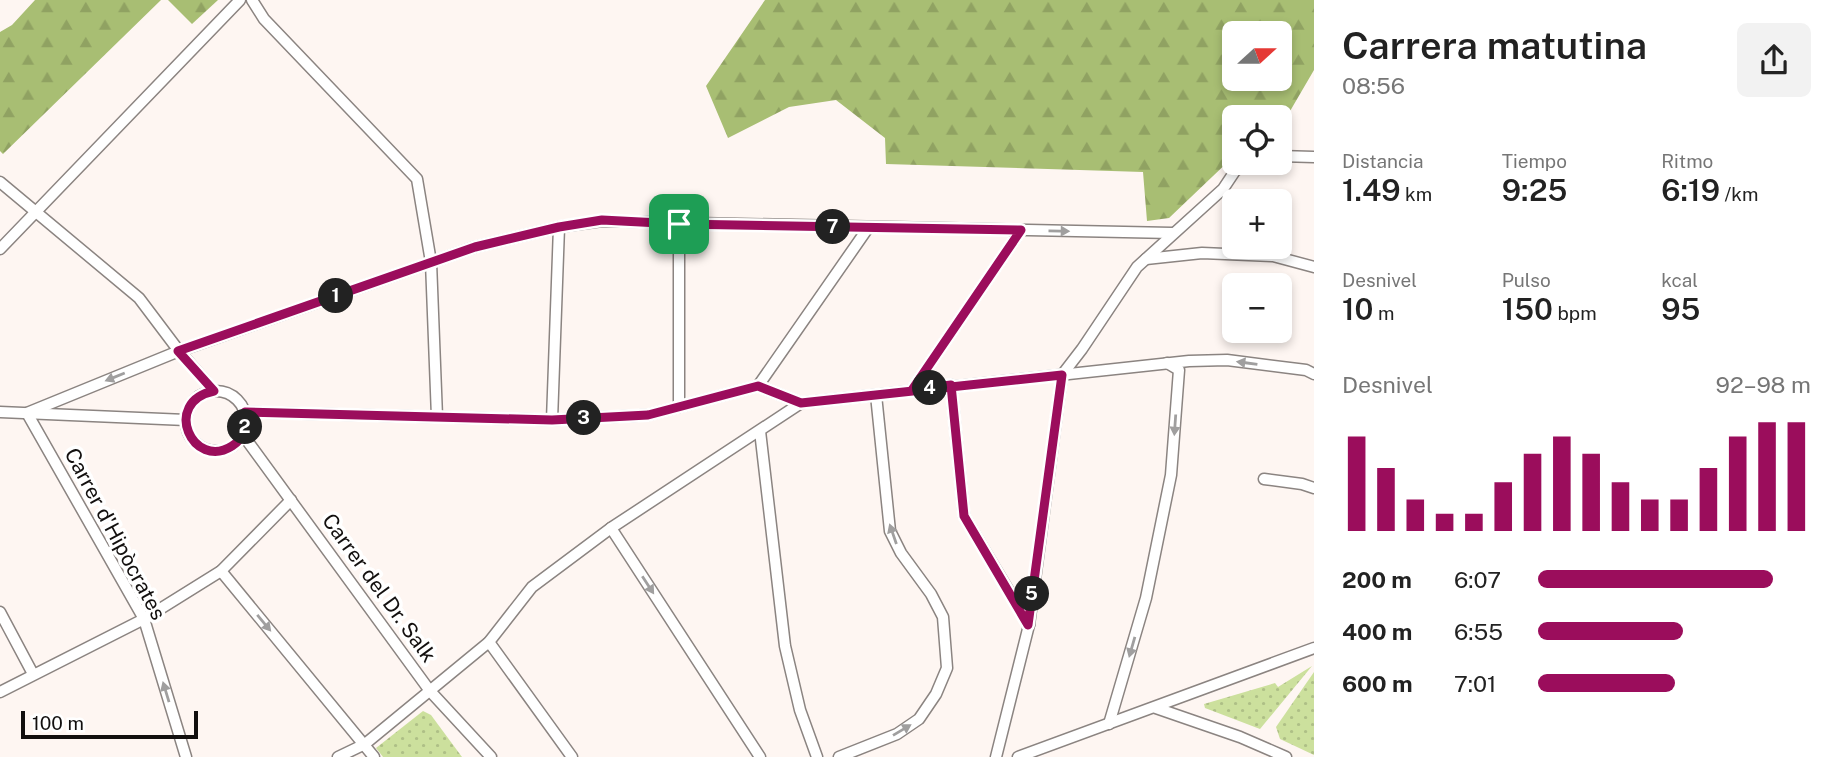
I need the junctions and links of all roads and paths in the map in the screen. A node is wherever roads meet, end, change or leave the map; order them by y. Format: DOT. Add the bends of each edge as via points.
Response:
graph roads {
  1 [pos="240,0"];
  2 [pos="252,0"];
  3 [pos="1292,156"];
  4 [pos="1314,157"];
  5 [pos="1233,175"];
  6 [pos="0,182"];
  7 [pos="36,211"];
  8 [pos="679,224"];
  9 [pos="559,227"];
  10 [pos="868,228"];
  11 [pos="1021,230"];
  12 [pos="1172,233"];
  13 [pos="0,249"];
  14 [pos="1146,259"];
  15 [pos="431,262"];
  16 [pos="1314,267"];
  17 [pos="178,351"];
  18 [pos="1189,361"];
  19 [pos="1167,363"];
  20 [pos="1179,370"];
  21 [pos="1314,374"];
  22 [pos="1062,375"];
  23 [pos="951,385"];
  24 [pos="758,386"];
  25 [pos="912,390"];
  26 [pos="214,391"];
  27 [pos="876,395"];
  28 [pos="801,403"];
  29 [pos="679,407"];
  30 [pos="0,412"];
  31 [pos="245,412"];
  32 [pos="27,413"];
  33 [pos="437,417"];
  34 [pos="186,420"];
  35 [pos="552,420"];
  36 [pos="760,431"];
  37 [pos="243,435"];
  38 [pos="1264,479"];
  39 [pos="1314,488"];
  40 [pos="291,500"];
  41 [pos="611,528"];
  42 [pos="220,571"];
  43 [pos="0,612"];
  44 [pos="144,619"];
  45 [pos="1028,625"];
  46 [pos="489,642"];
  47 [pos="1314,648"];
  48 [pos="33,674"];
  49 [pos="430,691"];
  50 [pos="1,693"];
  51 [pos="1156,708"];
  52 [pos="1109,724"];
  53 [pos="365,744"];
  54 [pos="186,757"];
  55 [pos="338,757"];
  56 [pos="374,757"];
  57 [pos="491,757"];
  58 [pos="572,757"];
  59 [pos="760,757"];
  60 [pos="817,757"];
  61 [pos="839,757"];
  62 [pos="996,757"];
  63 [pos="1018,757"];
  64 [pos="1286,757"];
  1 -- 7 [label="street"];
  2 -- 15 [label="street" via="264,19 418,178"];
  3 -- 4 [label="street"];
  5 -- 12 [label="street"];
  6 -- 7 [label="street"];
  7 -- 13 [label="street"];
  7 -- 17 [label="street" via="139,298"];
  8 -- 9 [label="street" via="602,220"];
  8 -- 10 [label="street"];
  8 -- 29 [label="street"];
  9 -- 15 [label="street"];
  9 -- 35 [label="street"];
  10 -- 11 [label="street"];
  10 -- 24 [label="street"];
  11 -- 12 [label="street, one-way"];
  11 -- 25 [label="street"];
  12 -- 14 [label="street"];
  14 -- 16 [label="street" via="1202,253 1273,256"];
  14 -- 22 [label="street"];
  15 -- 17 [label="street"];
  15 -- 33 [label="street"];
  17 -- 26 [label="street"];
  17 -- 32 [label="street, one-way"];
  18 -- 19 [label="street"];
  18 -- 20 [label="street"];
  21 -- 18 [label="street, one-way" via="1227,360"];
  19 -- 20 [label="street"];
  19 -- 22 [label="street"];
  20 -- 52 [label="street, one-way" via="1171,475 1146,597"];
  22 -- 23 [label="street"];
  22 -- 45 [label="street"];
  23 -- 25 [label="street"];
  23 -- 45 [label="street" via="964,516"];
  24 -- 28 [label="street"];
  24 -- 29 [label="street"];
  25 -- 27 [label="street"];
  26 -- 31 [label="street" via="232,396"];
  26 -- 34 [label="street" via="195,399"];
  27 -- 28 [label="street"];
  61 -- 27 [label="street, one-way" via="897,734 919,719 947,668 943,617 890,531"];
  28 -- 36 [label="street"];
  29 -- 35 [label="street" via="648,415"];
  30 -- 32 [label="street"];
  31 -- 33 [label="street"];
  31 -- 37 [label="street"];
  32 -- 34 [label="street"];
  32 -- 44 [label="street, Carrer d'Hipòcrates"];
  33 -- 35 [label="street"];
  34 -- 37 [label="street" via="190,437 208,450 228,449"];
  36 -- 41 [label="street"];
  36 -- 60 [label="street" via="785,646"];
  37 -- 40 [label="street, Carrer del Dr. Salk"];
  38 -- 39 [label="street"];
  40 -- 42 [label="street"];
  40 -- 49 [label="street, Carrer del Dr. Salk"];
  41 -- 46 [label="street" via="532,587"];
  41 -- 59 [label="street, one-way"];
  42 -- 44 [label="street"];
  42 -- 53 [label="street, one-way"];
  43 -- 48 [label="street"];
  44 -- 48 [label="street"];
  54 -- 44 [label="street, Carrer d'Hipòcrates, one-way"];
  45 -- 62 [label="street"];
  46 -- 49 [label="street"];
  46 -- 58 [label="street"];
  47 -- 51 [label="street"];
  48 -- 50 [label="street"];
  49 -- 53 [label="street"];
  49 -- 57 [label="street, Carrer del Dr. Salk"];
  51 -- 52 [label="street"];
  51 -- 64 [label="street"];
  52 -- 63 [label="street"];
  53 -- 55 [label="street"];
  53 -- 56 [label="street"];
}
